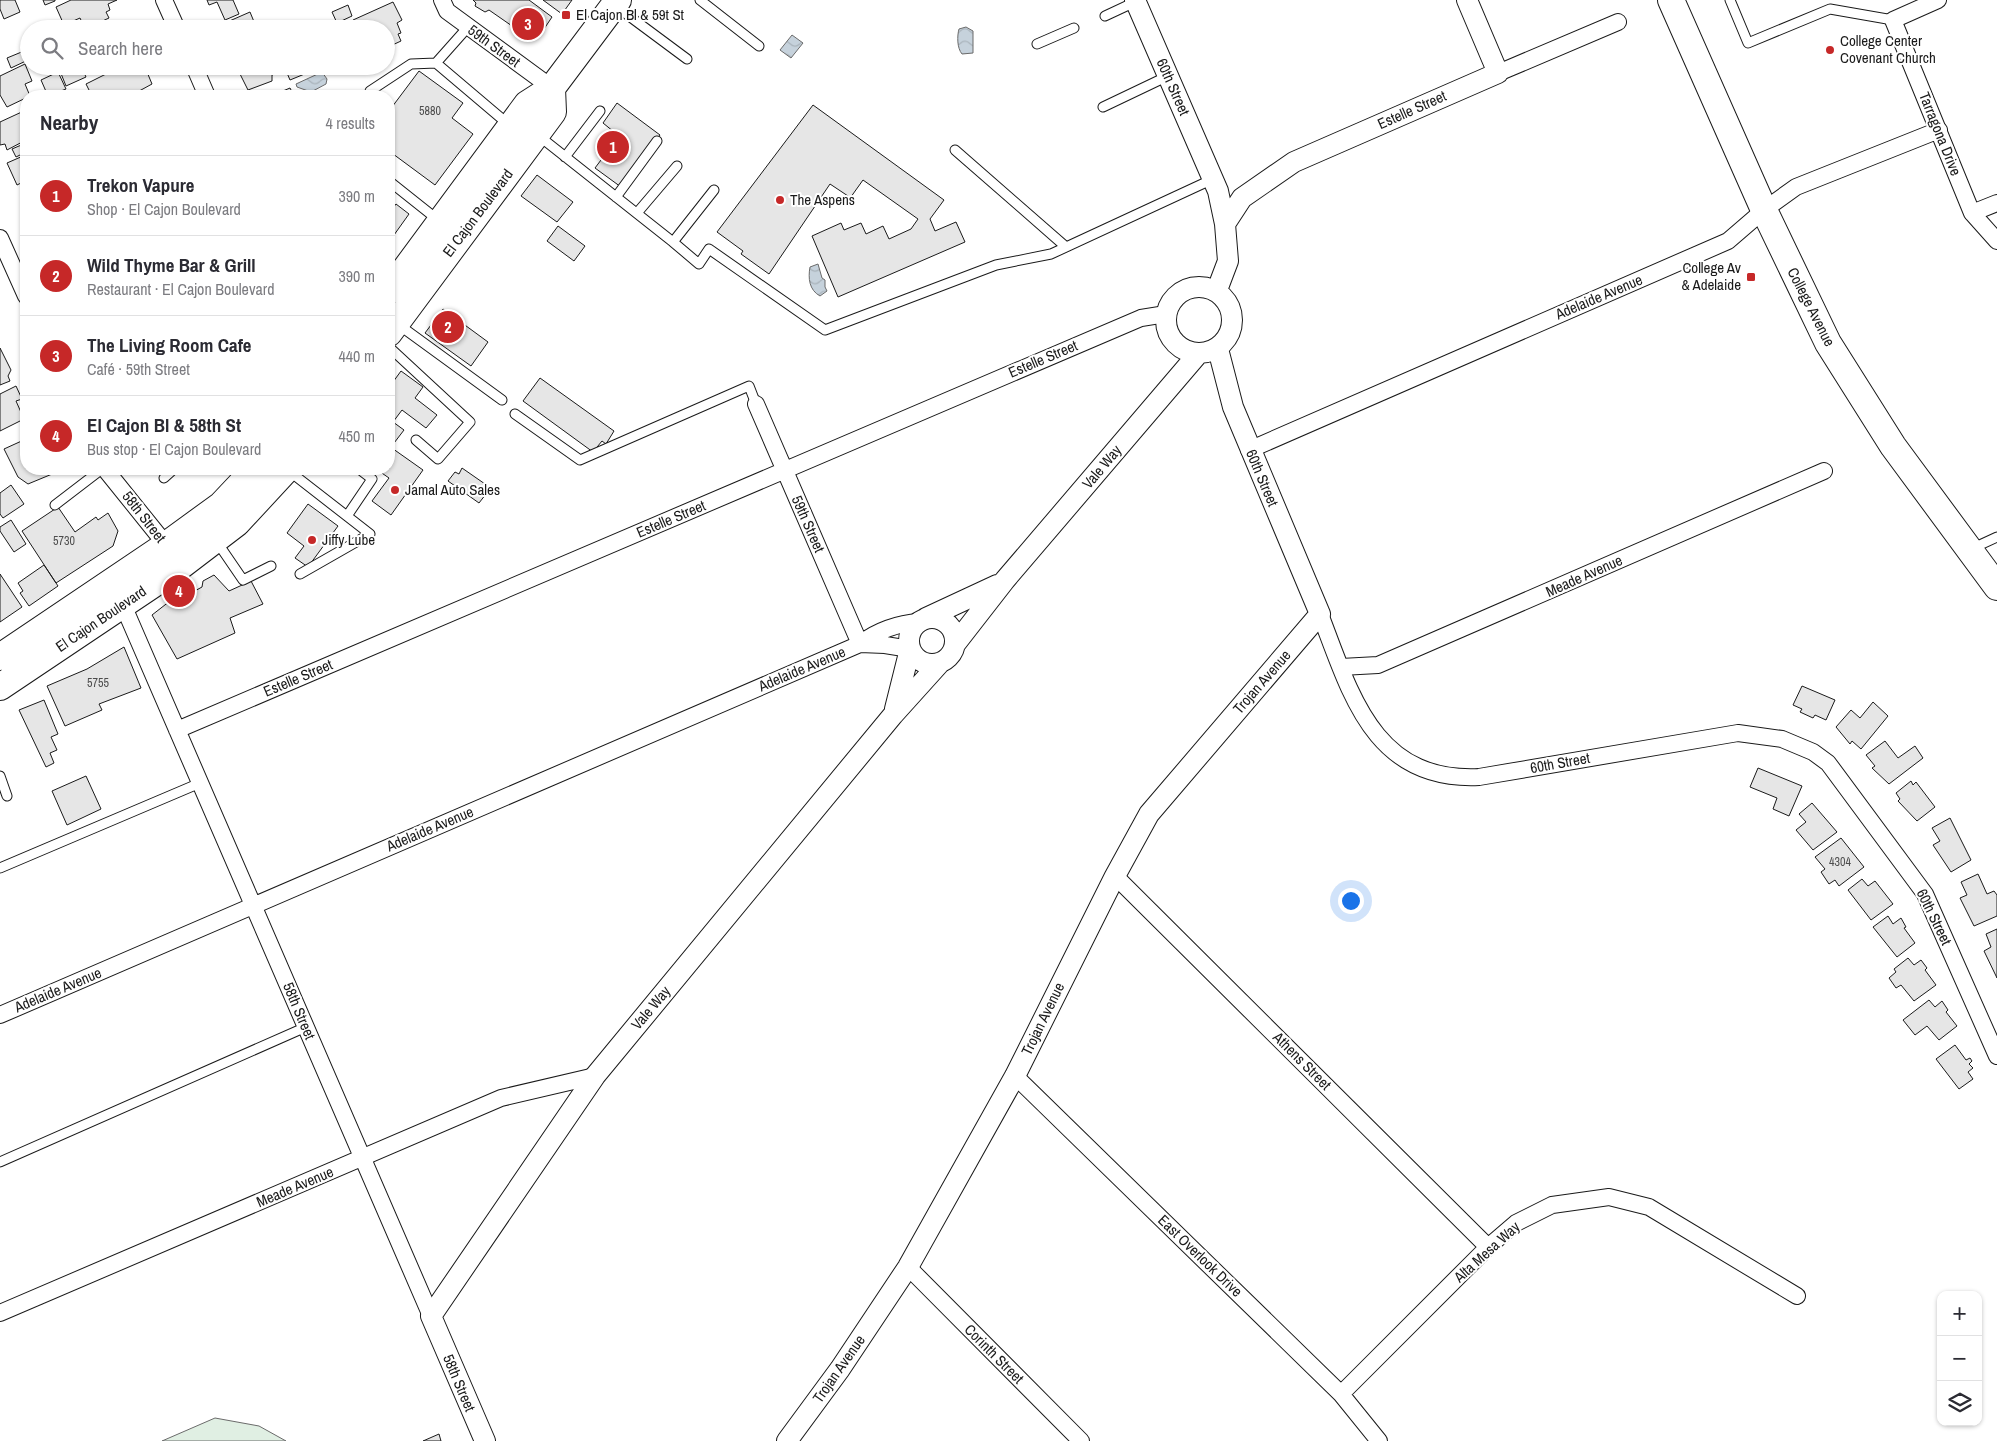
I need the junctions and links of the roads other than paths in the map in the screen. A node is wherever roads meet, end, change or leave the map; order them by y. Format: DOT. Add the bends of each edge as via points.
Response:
graph roads {
  1 [pos="164,0"];
  2 [pos="442,0"];
  3 [pos="700,0"];
  4 [pos="1467,0"];
  5 [pos="1671,0"];
  6 [pos="1730,0"];
  7 [pos="1938,0"];
  8 [pos="1137,1"];
  9 [pos="616,3"];
  10 [pos="1828,4"];
  11 [pos="1105,16"];
  12 [pos="173,20"];
  13 [pos="1893,20"];
  14 [pos="1618,22"];
  15 [pos="468,27"];
  16 [pos="1074,28"];
  17 [pos="1037,44"];
  18 [pos="759,46"];
  19 [pos="687,59"];
  20 [pos="436,63"];
  21 [pos="1498,73"];
  22 [pos="198,75"];
  23 [pos="394,75"];
  24 [pos="395,75"];
  25 [pos="1168,76"];
  26 [pos="552,88"];
  27 [pos="204,90"];
  28 [pos="372,90"];
  29 [pos="1103,107"];
  30 [pos="600,111"];
  31 [pos="511,127"];
  32 [pos="1939,130"];
  33 [pos="536,134"];
  34 [pos="657,141"];
  35 [pos="954,150"];
  36 [pos="565,157"];
  37 [pos="677,166"];
  38 [pos="1213,179"];
  39 [pos="395,186"];
  40 [pos="714,190"];
  41 [pos="616,196"];
  42 [pos="1997,203"];
  43 [pos="1764,210"];
  44 [pos="637,213"];
  45 [pos="1972,213"];
  46 [pos="440,221"];
  47 [pos="1225,224"];
  48 [pos="0,238"];
  49 [pos="1997,241"];
  50 [pos="673,242"];
  51 [pos="1066,247"];
  52 [pos="20,283"];
  53 [pos="395,283"];
  54 [pos="1217,290"];
  55 [pos="1166,314"];
  56 [pos="395,328"];
  57 [pos="395,335"];
  58 [pos="395,338"];
  59 [pos="1218,348"];
  60 [pos="1198,354"];
  61 [pos="502,400"];
  62 [pos="756,404"];
  63 [pos="515,414"];
  64 [pos="416,440"];
  65 [pos="1250,450"];
  66 [pos="784,470"];
  67 [pos="1824,471"];
  68 [pos="96,475"];
  69 [pos="109,475"];
  70 [pos="167,475"];
  71 [pos="242,475"];
  72 [pos="281,475"];
  73 [pos="295,475"];
  74 [pos="367,475"];
  75 [pos="164,478"];
  76 [pos="55,505"];
  77 [pos="347,516"];
  78 [pos="1997,537"];
  79 [pos="215,540"];
  80 [pos="1968,550"];
  81 [pos="174,555"];
  82 [pos="271,566"];
  83 [pos="300,574"];
  84 [pos="1005,580"];
  85 [pos="1997,587"];
  86 [pos="118,593"];
  87 [pos="1320,614"];
  88 [pos="922,620"];
  89 [pos="956,642"];
  90 [pos="860,644"];
  91 [pos="910,649"];
  92 [pos="0,657"];
  93 [pos="939,664"];
  94 [pos="1341,667"];
  95 [pos="0,687"];
  96 [pos="893,715"];
  97 [pos="177,730"];
  98 [pos="0,776"];
  99 [pos="200,783"];
  100 [pos="7,796"];
  101 [pos="0,868"];
  102 [pos="1115,876"];
  103 [pos="253,906"];
  104 [pos="0,1015"];
  105 [pos="306,1028"];
  106 [pos="1997,1056"];
  107 [pos="595,1076"];
  108 [pos="1015,1076"];
  109 [pos="362,1158"];
  110 [pos="0,1162"];
  111 [pos="1488,1247"];
  112 [pos="908,1267"];
  113 [pos="1797,1296"];
  114 [pos="0,1313"];
  115 [pos="431,1316"];
  116 [pos="1341,1394"];
  117 [pos="485,1441"];
  118 [pos="787,1441"];
  119 [pos="1081,1441"];
  120 [pos="1379,1441"];
  1 -- 12 [label="street"];
  2 -- 15 [label="street, 59th Street" via="447,12"];
  3 -- 18 [label="lane"];
  4 -- 21 [label="street"];
  5 -- 43 [label="main road, College Avenue"];
  6 -- 10 [label="lane" via="1748,43"];
  7 -- 13 [label="street"];
  8 -- 11 [label="lane"];
  8 -- 25 [label="street, 60th Street"];
  9 -- 19 [label="lane"];
  9 -- 26 [label="main road, El Cajon Boulevard"];
  10 -- 13 [label="lane"];
  13 -- 32 [label="street, Tarragona Drive"];
  14 -- 21 [label="street, Estelle Street"];
  15 -- 20 [label="lane"];
  15 -- 26 [label="street, 59th Street"];
  16 -- 17 [label="lane"];
  20 -- 24 [label="lane" via="411,64"];
  20 -- 31 [label="lane"];
  21 -- 47 [label="street, Estelle Street" via="1294,162 1242,198"];
  22 -- 27 [label="street"];
  23 -- 28 [label="lane"];
  25 -- 29 [label="lane"];
  25 -- 38 [label="street, 60th Street"];
  26 -- 31 [label="main road, El Cajon Boulevard" via="527,104"];
  26 -- 33 [label="main road, El Cajon Boulevard" via="553,112"];
  30 -- 36 [label="lane"];
  31 -- 46 [label="main road, El Cajon Boulevard"];
  32 -- 43 [label="street, Adelaide Avenue" via="1796,187"];
  32 -- 45 [label="street, Tarragona Drive"];
  33 -- 36 [label="lane"];
  33 -- 56 [label="main road, El Cajon Boulevard"];
  34 -- 41 [label="lane"];
  35 -- 51 [label="lane"];
  36 -- 41 [label="lane"];
  37 -- 44 [label="lane"];
  38 -- 47 [label="street, 60th Street"];
  38 -- 51 [label="lane"];
  39 -- 46 [label="lane"];
  40 -- 50 [label="lane"];
  41 -- 44 [label="lane"];
  42 -- 45 [label="street"];
  43 -- 65 [label="street, Adelaide Avenue" via="1728,241"];
  43 -- 80 [label="main road, College Avenue" via="1828,343 1893,446"];
  44 -- 50 [label="lane"];
  45 -- 49 [label="street, Tarragona Drive"];
  46 -- 53 [label="main road, El Cajon Boulevard"];
  47 -- 54 [label="street, 60th Street" via="1228,261"];
  48 -- 52 [label="street"];
  50 -- 51 [label="lane" via="699,264 710,249 825,330 996,265 1051,254"];
  54 -- 55 [label="street" via="1201,286 1185,289 1173,299"];
  54 -- 59 [label="street" via="1229,302 1234,319 1230,336"];
  55 -- 60 [label="street" via="1168,333 1179,348"];
  55 -- 66 [label="street, Estelle Street" via="1141,318"];
  57 -- 61 [label="lane"];
  58 -- 64 [label="lane" via="470,422 438,459"];
  59 -- 60 [label="street"];
  59 -- 65 [label="street, 60th Street" via="1227,391"];
  60 -- 84 [label="street, Vale Way"];
  62 -- 63 [label="lane" via="749,386 580,460"];
  62 -- 66 [label="street, 59th Street"];
  65 -- 87 [label="street, 60th Street"];
  66 -- 90 [label="street, 59th Street"];
  66 -- 97 [label="street, Estelle Street"];
  67 -- 94 [label="street, Meade Avenue" via="1378,665"];
  68 -- 76 [label="lane"];
  69 -- 81 [label="street, 58th Street"];
  70 -- 75 [label="lane"];
  71 -- 81 [label="main road, El Cajon Boulevard" via="221,504"];
  72 -- 79 [label="main road, El Cajon Boulevard" via="237,523"];
  73 -- 77 [label="lane"];
  74 -- 77 [label="lane" via="372,479"];
  77 -- 83 [label="lane" via="370,534"];
  78 -- 80 [label="lane"];
  79 -- 81 [label="main road, El Cajon Boulevard"];
  79 -- 82 [label="lane" via="244,580"];
  80 -- 85 [label="main road, College Avenue"];
  81 -- 86 [label="main road, El Cajon Boulevard"];
  84 -- 88 [label="street, Vale Way" via="985,593"];
  84 -- 89 [label="street, Vale Way"];
  86 -- 92 [label="main road, El Cajon Boulevard"];
  86 -- 95 [label="main road, El Cajon Boulevard"];
  86 -- 97 [label="street, 58th Street"];
  87 -- 94 [label="street, 60th Street"];
  87 -- 102 [label="street, Trojan Avenue" via="1149,814"];
  88 -- 89 [label="street" via="933,617 947,622 956,635"];
  88 -- 90 [label="street, Adelaide Avenue" via="904,622"];
  88 -- 91 [label="street, Vale Way" via="910,634"];
  89 -- 93 [label="street, Vale Way" via="950,656"];
  90 -- 91 [label="street, Adelaide Avenue"];
  90 -- 103 [label="street, Adelaide Avenue"];
  91 -- 93 [label="street" via="925,663"];
  91 -- 96 [label="street, Vale Way"];
  93 -- 96 [label="street, Vale Way"];
  94 -- 106 [label="street, 60th Street" via="1365,720 1383,744 1411,764 1444,775 1479,777 1738,733 1782,739 1813,752 1828,763 1925,894"];
  96 -- 107 [label="street, Vale Way"];
  97 -- 99 [label="street, 58th Street"];
  98 -- 100 [label="lane"];
  99 -- 101 [label="lane"];
  99 -- 103 [label="street, 58th Street"];
  102 -- 108 [label="street, Trojan Avenue"];
  102 -- 111 [label="street, Athens Street"];
  103 -- 104 [label="street, Adelaide Avenue"];
  103 -- 105 [label="street, 58th Street"];
  105 -- 109 [label="street, 58th Street"];
  105 -- 110 [label="lane"];
  107 -- 109 [label="street, Meade Avenue" via="501,1098"];
  107 -- 115 [label="street, Vale Way"];
  108 -- 112 [label="street, Trojan Avenue"];
  108 -- 116 [label="street, East Overlook Drive"];
  109 -- 114 [label="street, Meade Avenue"];
  109 -- 115 [label="street, 58th Street"];
  111 -- 113 [label="street, Alta Mesa Way" via="1516,1223 1552,1204 1609,1197 1649,1207"];
  111 -- 116 [label="street, Alta Mesa Way"];
  112 -- 118 [label="street, Trojan Avenue"];
  112 -- 119 [label="street, Corinth Street"];
  115 -- 117 [label="street, 58th Street"];
  116 -- 120 [label="street, East Overlook Drive"];
}
